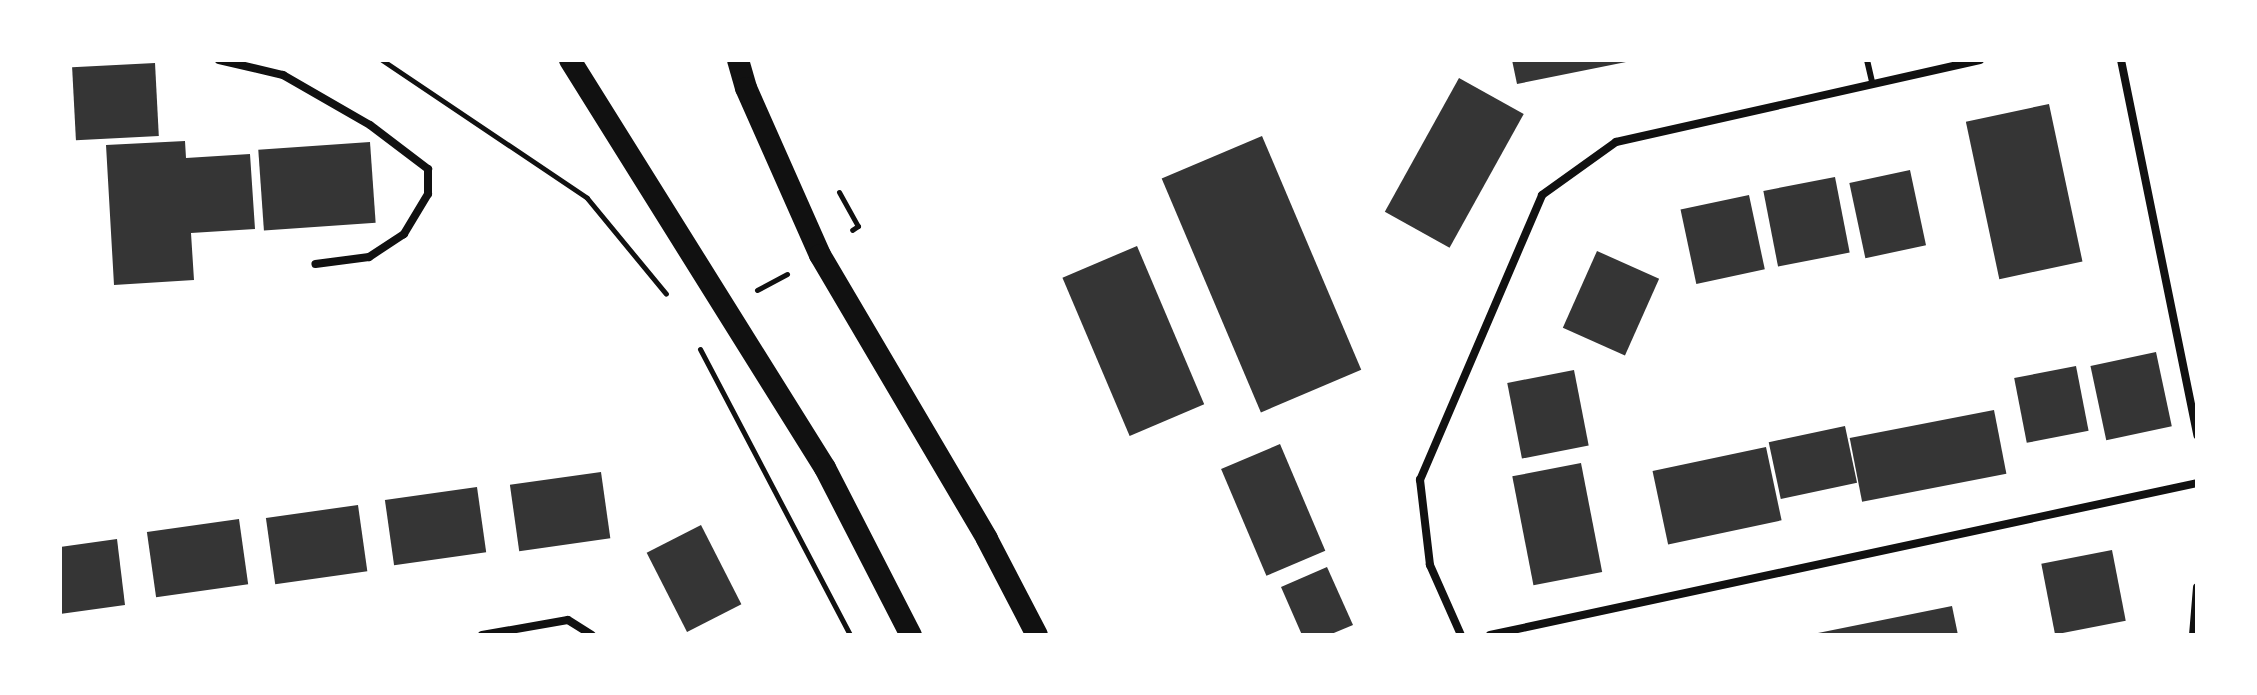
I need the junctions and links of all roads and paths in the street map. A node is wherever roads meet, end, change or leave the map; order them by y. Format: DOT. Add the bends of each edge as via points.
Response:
graph roads {
  1 [pos="219,60"];
  2 [pos="570,60"];
  3 [pos="738,60"];
  4 [pos="1867,60"];
  5 [pos="1980,60"];
  6 [pos="2121,60"];
  7 [pos="1872,82"];
  8 [pos="315,264"];
  9 [pos="697,344"];
  10 [pos="2197,435"];
  11 [pos="2197,483"];
  12 [pos="2197,587"];
  13 [pos="482,635"];
  14 [pos="592,635"];
  15 [pos="850,635"];
  16 [pos="911,635"];
  17 [pos="1037,635"];
  18 [pos="1461,635"];
  19 [pos="1490,635"];
  20 [pos="2193,635"];
  1 -- 8 [label="street" via="283,75 370,125 428,169 428,194 404,234 369,257"];
  2 -- 16 [label="highway" via="825,468"];
  3 -- 17 [label="highway" via="820,255"];
  4 -- 7 [label="lane"];
  5 -- 7 [label="street"];
  6 -- 10 [label="street"];
  7 -- 18 [label="street" via="1616,142 1542,195 1420,480 1430,565"];
  9 -- 15 [label="path"];
  11 -- 19 [label="street"];
  12 -- 20 [label="street"];
  13 -- 14 [label="street" via="568,620"];
}
